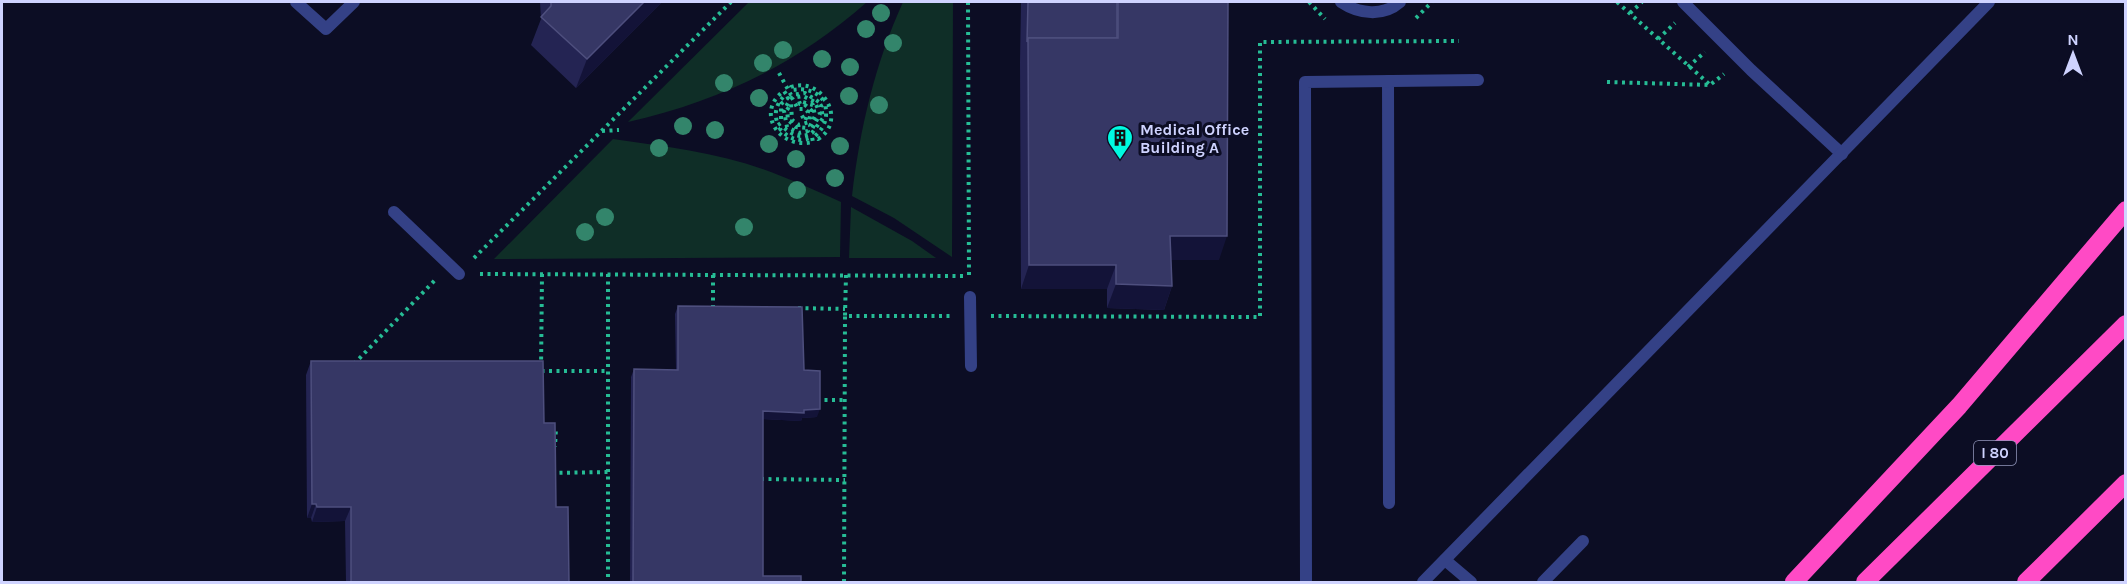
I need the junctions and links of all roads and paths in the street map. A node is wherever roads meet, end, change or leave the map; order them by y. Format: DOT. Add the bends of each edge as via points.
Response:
graph roads {
  1 [pos="296,2"];
  2 [pos="354,2"];
  3 [pos="731,2"];
  4 [pos="968,2"];
  5 [pos="1341,2"];
  6 [pos="1400,2"];
  7 [pos="1617,2"];
  8 [pos="1642,2"];
  9 [pos="1683,2"];
  10 [pos="1989,2"];
  11 [pos="1630,13"];
  12 [pos="1679,20"];
  13 [pos="1658,39"];
  14 [pos="1459,41"];
  15 [pos="1707,50"];
  16 [pos="1688,67"];
  17 [pos="1730,70"];
  18 [pos="779,73"];
  19 [pos="1478,80"];
  20 [pos="1388,81"];
  21 [pos="1607,82"];
  22 [pos="1710,85"];
  23 [pos="801,114"];
  24 [pos="619,130"];
  25 [pos="601,131"];
  26 [pos="1842,154"];
  27 [pos="2126,210"];
  28 [pos="394,212"];
  29 [pos="454,269"];
  30 [pos="542,274"];
  31 [pos="608,274"];
  32 [pos="712,275"];
  33 [pos="846,275"];
  34 [pos="969,276"];
  35 [pos="970,297"];
  36 [pos="724,308"];
  37 [pos="790,308"];
  38 [pos="846,309"];
  39 [pos="846,316"];
  40 [pos="970,316"];
  41 [pos="2126,324"];
  42 [pos="970,366"];
  43 [pos="351,367"];
  44 [pos="541,371"];
  45 [pos="608,371"];
  46 [pos="541,382"];
  47 [pos="817,400"];
  48 [pos="845,400"];
  49 [pos="543,428"];
  50 [pos="555,450"];
  51 [pos="555,462"];
  52 [pos="608,472"];
  53 [pos="760,478"];
  54 [pos="845,480"];
  55 [pos="2126,483"];
  56 [pos="1389,502"];
  57 [pos="1583,542"];
  58 [pos="1445,560"];
  59 [pos="608,582"];
  60 [pos="844,582"];
  61 [pos="1306,582"];
  62 [pos="1423,582"];
  63 [pos="1471,582"];
  64 [pos="1543,582"];
  65 [pos="1794,582"];
  66 [pos="1865,582"];
  67 [pos="2026,582"];
  1 -- 2 [label="street" via="326,29"];
  3 -- 25 [label="path"];
  4 -- 34 [label="path"];
  5 -- 6 [label="street" via="1365,12 1381,11"];
  7 -- 11 [label="path"];
  8 -- 11 [label="path"];
  9 -- 26 [label="street"];
  10 -- 26 [label="street"];
  11 -- 13 [label="path"];
  12 -- 13 [label="path"];
  13 -- 16 [label="path"];
  14 -- 40 [label="path" via="1260,42 1260,317"];
  15 -- 16 [label="path"];
  16 -- 22 [label="path"];
  17 -- 22 [label="path"];
  18 -- 23 [label="path" via="791,95 805,93 819,102 823,100 815,93 791,87 808,86 820,92 827,100 829,127 818,139 815,136 826,118 825,104 821,106 823,118 812,133 800,136 780,129 790,138 812,137 813,142 785,140 772,119 776,99 784,91 776,112 778,125 781,104 788,98 784,111 787,127 799,133 808,131 788,120 791,104 792,120 799,125 809,122 811,110 799,101 813,105 812,129 820,114 815,102 803,96 792,98 798,109 808,112 805,121"];
  19 -- 20 [label="street"];
  20 -- 56 [label="street"];
  20 -- 61 [label="street" via="1305,82"];
  21 -- 22 [label="path"];
  24 -- 25 [label="path"];
  25 -- 29 [label="path"];
  26 -- 58 [label="street"];
  27 -- 65 [label="highway" via="1959,406"];
  28 -- 29 [label="street"];
  29 -- 30 [label="path"];
  29 -- 43 [label="path"];
  30 -- 31 [label="path"];
  30 -- 44 [label="path"];
  31 -- 32 [label="path"];
  31 -- 45 [label="path"];
  32 -- 33 [label="path"];
  32 -- 36 [label="path" via="712,308"];
  33 -- 34 [label="path"];
  33 -- 38 [label="path"];
  34 -- 35 [label="path"];
  35 -- 40 [label="street"];
  37 -- 38 [label="path"];
  38 -- 39 [label="path"];
  39 -- 40 [label="path"];
  39 -- 48 [label="path"];
  40 -- 42 [label="street"];
  41 -- 66 [label="highway, I 80"];
  44 -- 45 [label="path"];
  44 -- 46 [label="path"];
  45 -- 52 [label="path"];
  47 -- 48 [label="path"];
  48 -- 54 [label="path"];
  49 -- 50 [label="path" via="556,428"];
  51 -- 52 [label="path" via="553,473"];
  52 -- 59 [label="path"];
  53 -- 54 [label="path"];
  54 -- 60 [label="path"];
  55 -- 67 [label="highway"];
  57 -- 64 [label="street"];
  58 -- 62 [label="street"];
  58 -- 63 [label="street"];
}
